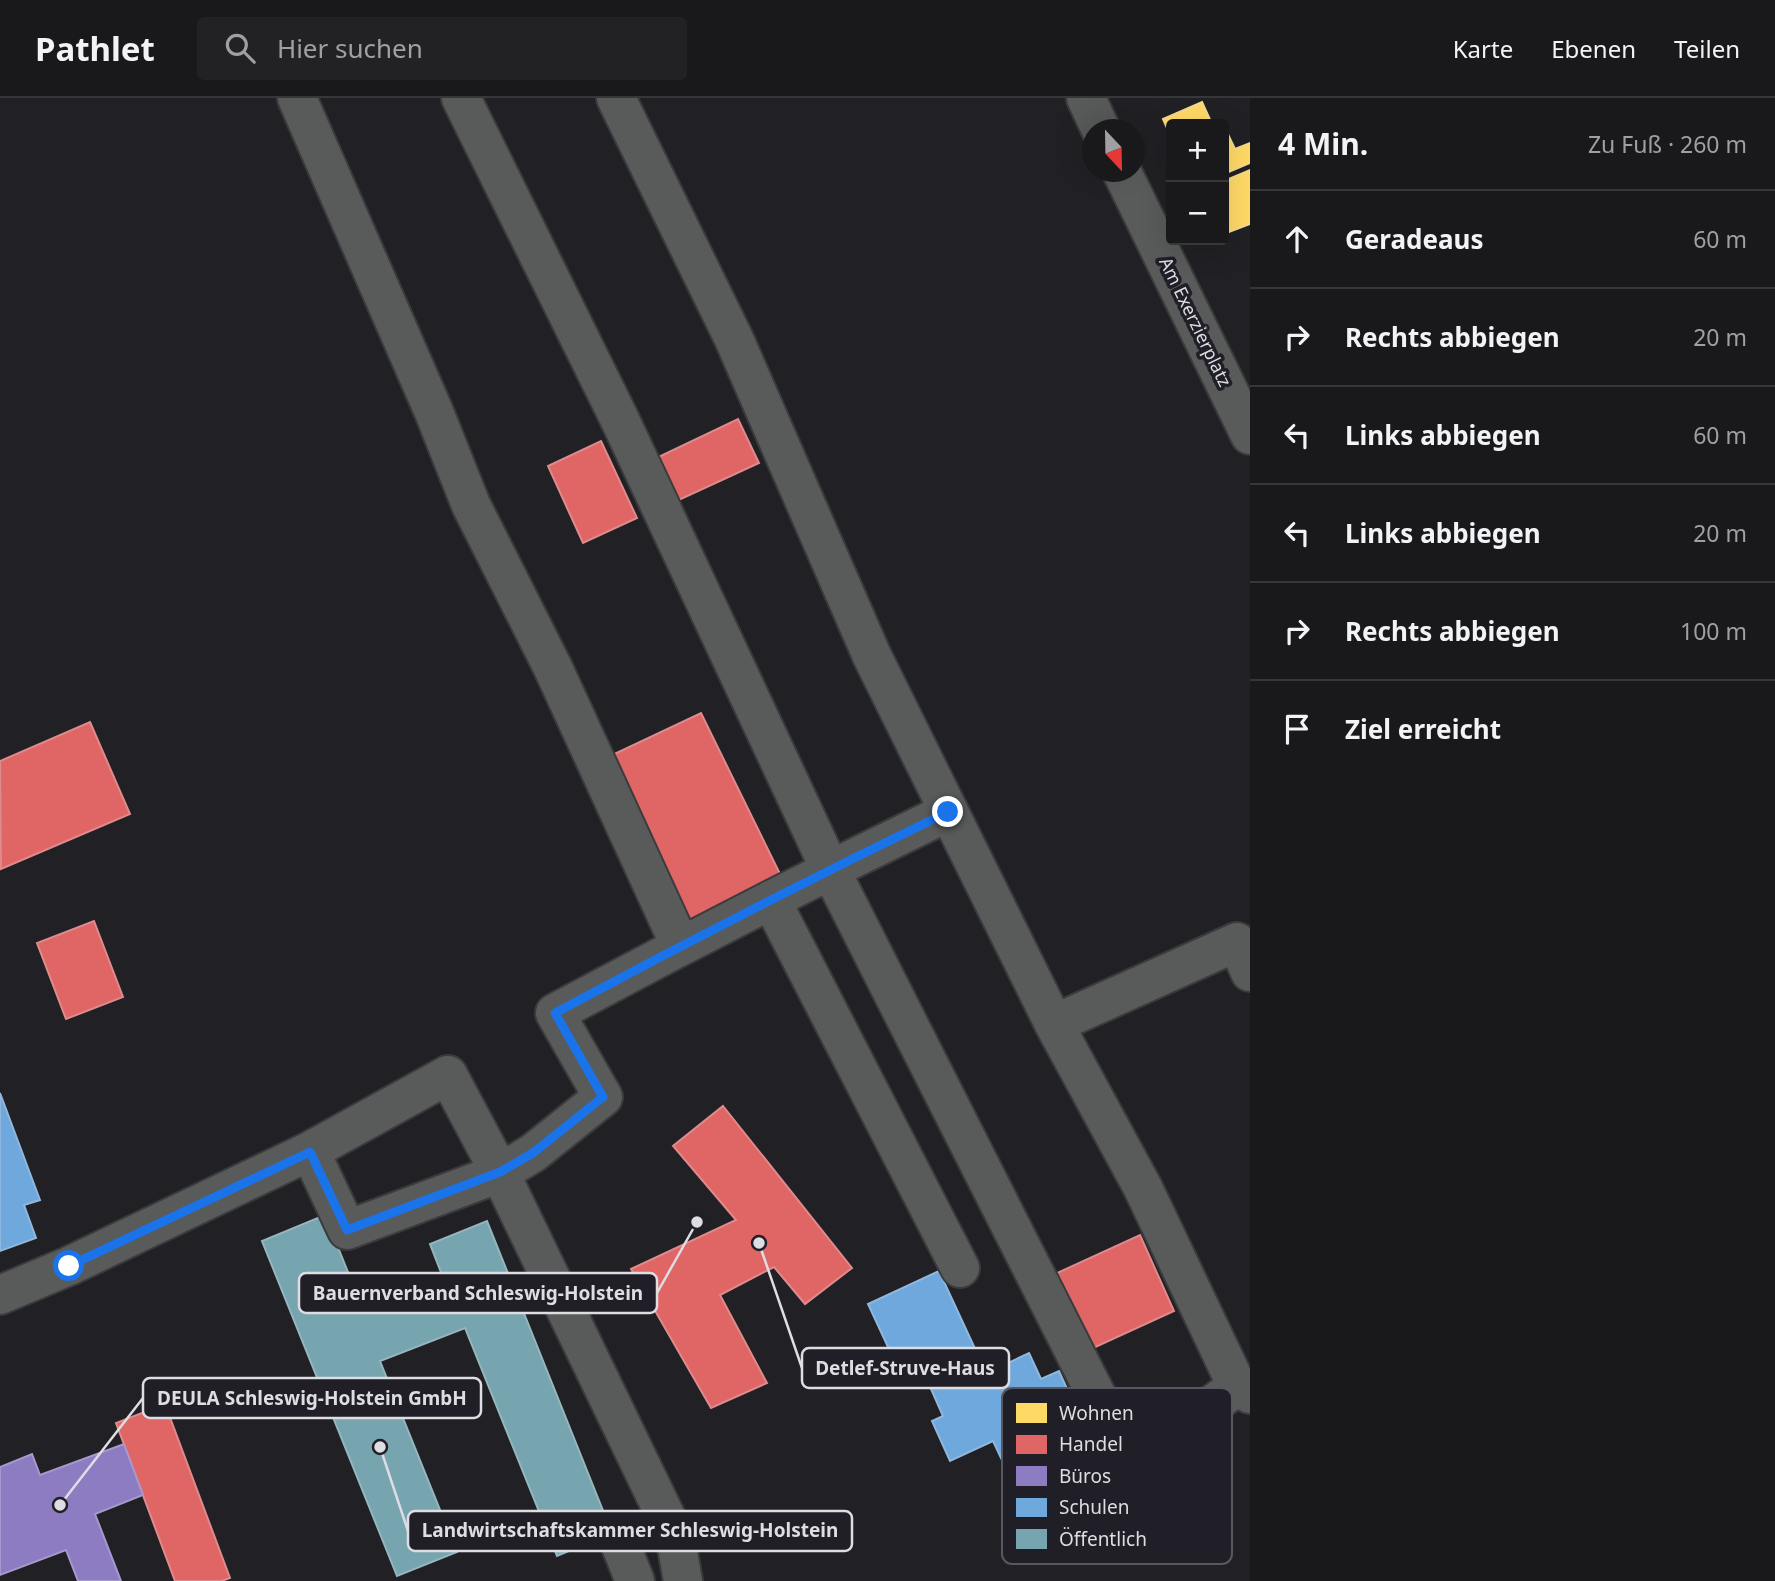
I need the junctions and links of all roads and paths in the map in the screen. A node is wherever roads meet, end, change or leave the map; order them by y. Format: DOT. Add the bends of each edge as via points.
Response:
graph roads {
  1 [pos="297,98"];
  2 [pos="616,98"];
  3 [pos="1086,98"];
  4 [pos="469,102"];
  5 [pos="1096,119"];
  6 [pos="1127,182"];
  7 [pos="1250,435"];
  8 [pos="948,812"];
  9 [pos="830,869"];
  10 [pos="771,900"];
  11 [pos="680,945"];
  12 [pos="1250,972"];
  13 [pos="1054,1024"];
  14 [pos="310,1152"];
  15 [pos="500,1172"];
  16 [pos="960,1268"];
  17 [pos="0,1295"];
  18 [pos="1093,1388"];
  19 [pos="1243,1390"];
  20 [pos="621,1546"];
  21 [pos="635,1581"];
  22 [pos="683,1581"];
  1 -- 11 [label="street" via="471,505 553,668"];
  2 -- 8 [label="street" via="734,339 872,656"];
  3 -- 5 [label="street"];
  4 -- 9 [label="street"];
  6 -- 7 [label="street, Am Exerzierplatz"];
  8 -- 9 [label="street"];
  8 -- 13 [label="street"];
  9 -- 10 [label="street"];
  9 -- 18 [label="street"];
  10 -- 11 [label="street"];
  10 -- 16 [label="street"];
  11 -- 15 [label="street" via="555,1013 603,1097 533,1153"];
  12 -- 13 [label="street" via="1237,942"];
  13 -- 19 [label="street" via="1143,1188"];
  14 -- 15 [label="street" via="347,1230"];
  14 -- 15 [label="street" via="448,1075"];
  14 -- 17 [label="street"];
  15 -- 22 [label="street" via="675,1536"];
  20 -- 21 [label="street"];
}
